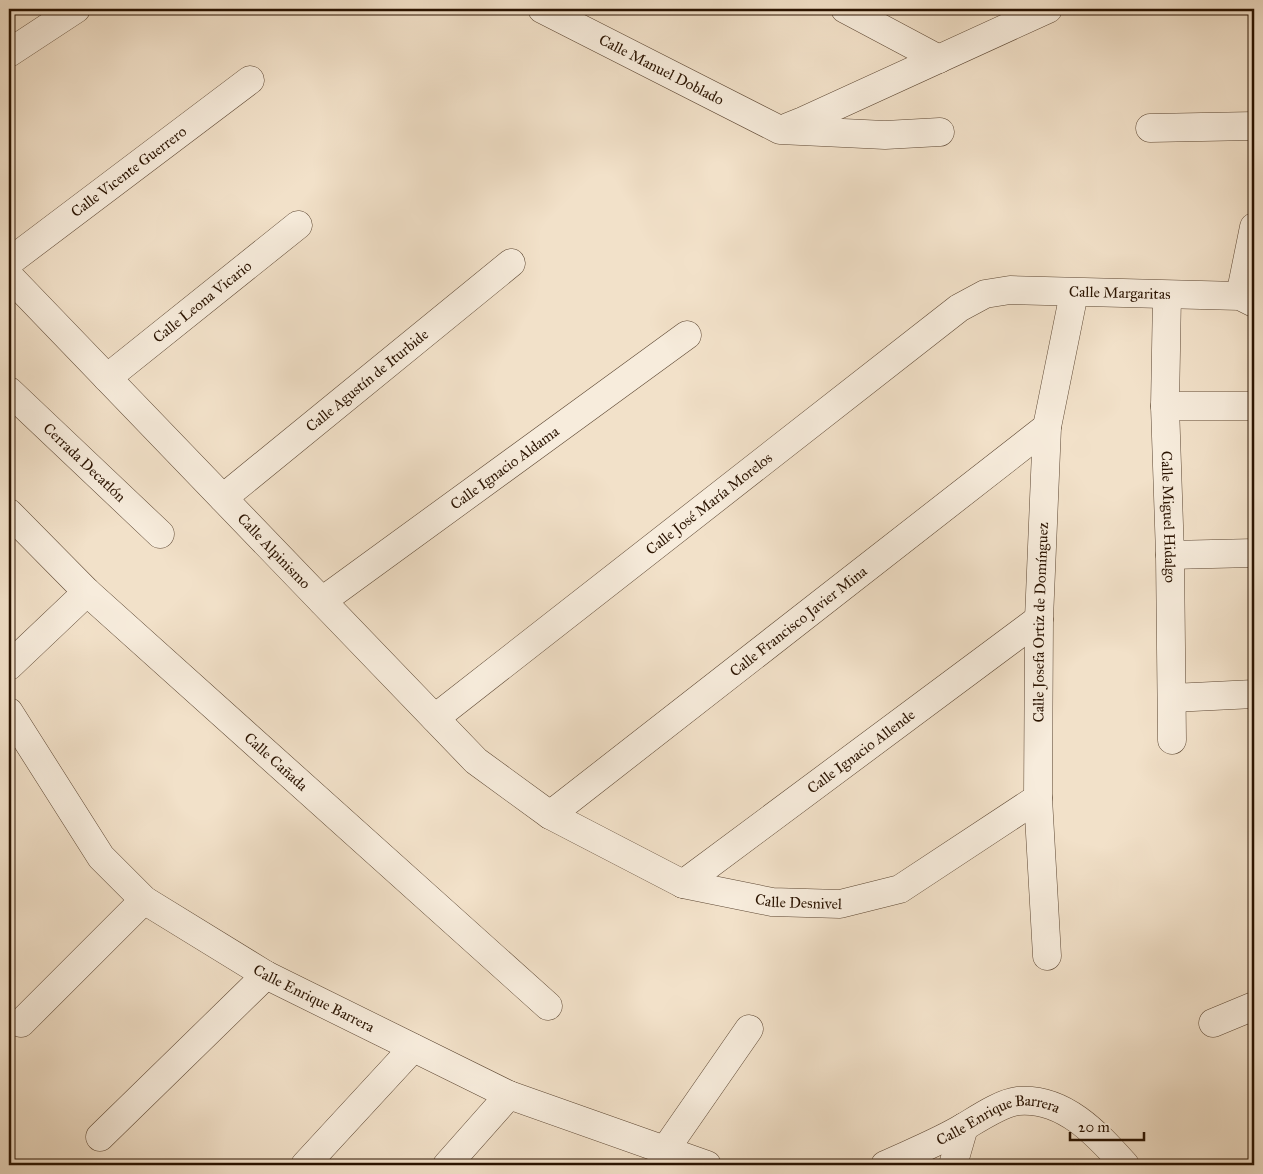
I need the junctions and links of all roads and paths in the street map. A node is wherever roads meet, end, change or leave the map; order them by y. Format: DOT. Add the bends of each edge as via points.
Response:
graph roads {
  1 [pos="76,9"];
  2 [pos="542,9"];
  3 [pos="846,9"];
  4 [pos="1048,9"];
  5 [pos="9,53"];
  6 [pos="939,59"];
  7 [pos="250,80"];
  8 [pos="1254,126"];
  9 [pos="1150,128"];
  10 [pos="780,130"];
  11 [pos="940,132"];
  12 [pos="298,225"];
  13 [pos="1254,227"];
  14 [pos="9,262"];
  15 [pos="511,263"];
  16 [pos="9,276"];
  17 [pos="1074,293"];
  18 [pos="985,294"];
  19 [pos="1167,295"];
  20 [pos="1247,299"];
  21 [pos="687,335"];
  22 [pos="107,378"];
  23 [pos="9,391"];
  24 [pos="1165,406"];
  25 [pos="1254,406"];
  26 [pos="1047,427"];
  27 [pos="223,498"];
  28 [pos="9,513"];
  29 [pos="160,534"];
  30 [pos="1254,553"];
  31 [pos="1170,555"];
  32 [pos="87,592"];
  33 [pos="322,601"];
  34 [pos="1039,619"];
  35 [pos="9,666"];
  36 [pos="1254,694"];
  37 [pos="1172,698"];
  38 [pos="9,712"];
  39 [pos="435,718"];
  40 [pos="1172,740"];
  41 [pos="1038,798"];
  42 [pos="550,816"];
  43 [pos="683,884"];
  44 [pos="144,900"];
  45 [pos="1047,956"];
  46 [pos="266,975"];
  47 [pos="548,1006"];
  48 [pos="1254,1006"];
  49 [pos="21,1023"];
  50 [pos="1213,1023"];
  51 [pos="749,1029"];
  52 [pos="413,1048"];
  53 [pos="509,1095"];
  54 [pos="964,1127"];
  55 [pos="100,1137"];
  56 [pos="665,1150"];
  57 [pos="306,1165"];
  58 [pos="447,1165"];
  59 [pos="707,1165"];
  60 [pos="885,1165"];
  61 [pos="953,1165"];
  62 [pos="1125,1165"];
  1 -- 5 [label="street"];
  2 -- 10 [label="street, Calle Manuel Doblado"];
  3 -- 6 [label="street"];
  4 -- 6 [label="street"];
  6 -- 10 [label="street"];
  7 -- 14 [label="street, Calle Vicente Guerrero"];
  8 -- 9 [label="street"];
  10 -- 11 [label="street" via="885,135"];
  12 -- 22 [label="street, Calle Leona Vicario"];
  13 -- 20 [label="street"];
  15 -- 27 [label="street, Calle Agustín de Iturbide"];
  16 -- 22 [label="street, Calle Alpinismo"];
  17 -- 18 [label="street, Calle Margaritas" via="1010,290"];
  17 -- 19 [label="street, Calle Margaritas"];
  17 -- 26 [label="street, Calle Josefa Ortiz de Domínguez"];
  18 -- 39 [label="street, Calle José María Morelos" via="959,308"];
  19 -- 20 [label="street, Calle Margaritas"];
  19 -- 24 [label="street, Calle Miguel Hidalgo"];
  21 -- 33 [label="street, Calle Ignacio Aldama"];
  22 -- 27 [label="street, Calle Alpinismo"];
  23 -- 29 [label="street, Cerrada Decatlón"];
  24 -- 25 [label="street"];
  24 -- 31 [label="street, Calle Miguel Hidalgo"];
  26 -- 34 [label="street, Calle Josefa Ortiz de Domínguez"];
  26 -- 42 [label="street, Calle Francisco Javier Mina"];
  27 -- 33 [label="street, Calle Alpinismo"];
  28 -- 32 [label="street, Calle Cañada"];
  30 -- 31 [label="street"];
  31 -- 37 [label="street, Calle Miguel Hidalgo"];
  32 -- 35 [label="street"];
  32 -- 47 [label="street, Calle Cañada"];
  33 -- 39 [label="street, Calle Alpinismo"];
  34 -- 41 [label="street, Calle Josefa Ortiz de Domínguez"];
  34 -- 43 [label="street, Calle Ignacio Allende"];
  36 -- 37 [label="street"];
  37 -- 40 [label="street, Calle Miguel Hidalgo"];
  38 -- 44 [label="street, Calle Enrique Barrera" via="101,856"];
  39 -- 42 [label="street, Calle Alpinismo" via="476,761"];
  41 -- 43 [label="street, Calle Desnivel" via="900,889 840,904 772,902"];
  41 -- 45 [label="street, Calle Josefa Ortiz de Domínguez"];
  42 -- 43 [label="street, Calle Desnivel"];
  44 -- 46 [label="street, Calle Enrique Barrera"];
  44 -- 49 [label="street"];
  46 -- 52 [label="street, Calle Enrique Barrera"];
  46 -- 55 [label="street"];
  48 -- 50 [label="street"];
  51 -- 56 [label="street"];
  52 -- 53 [label="street, Calle Enrique Barrera"];
  52 -- 57 [label="street"];
  53 -- 56 [label="street, Calle Enrique Barrera"];
  53 -- 58 [label="street"];
  54 -- 60 [label="street, Calle Enrique Barrera"];
  54 -- 61 [label="street"];
  54 -- 62 [label="street, Calle Enrique Barrera" via="982,1114 1017,1101 1046,1102 1074,1115"];
  56 -- 59 [label="street, Calle Enrique Barrera"];
}
